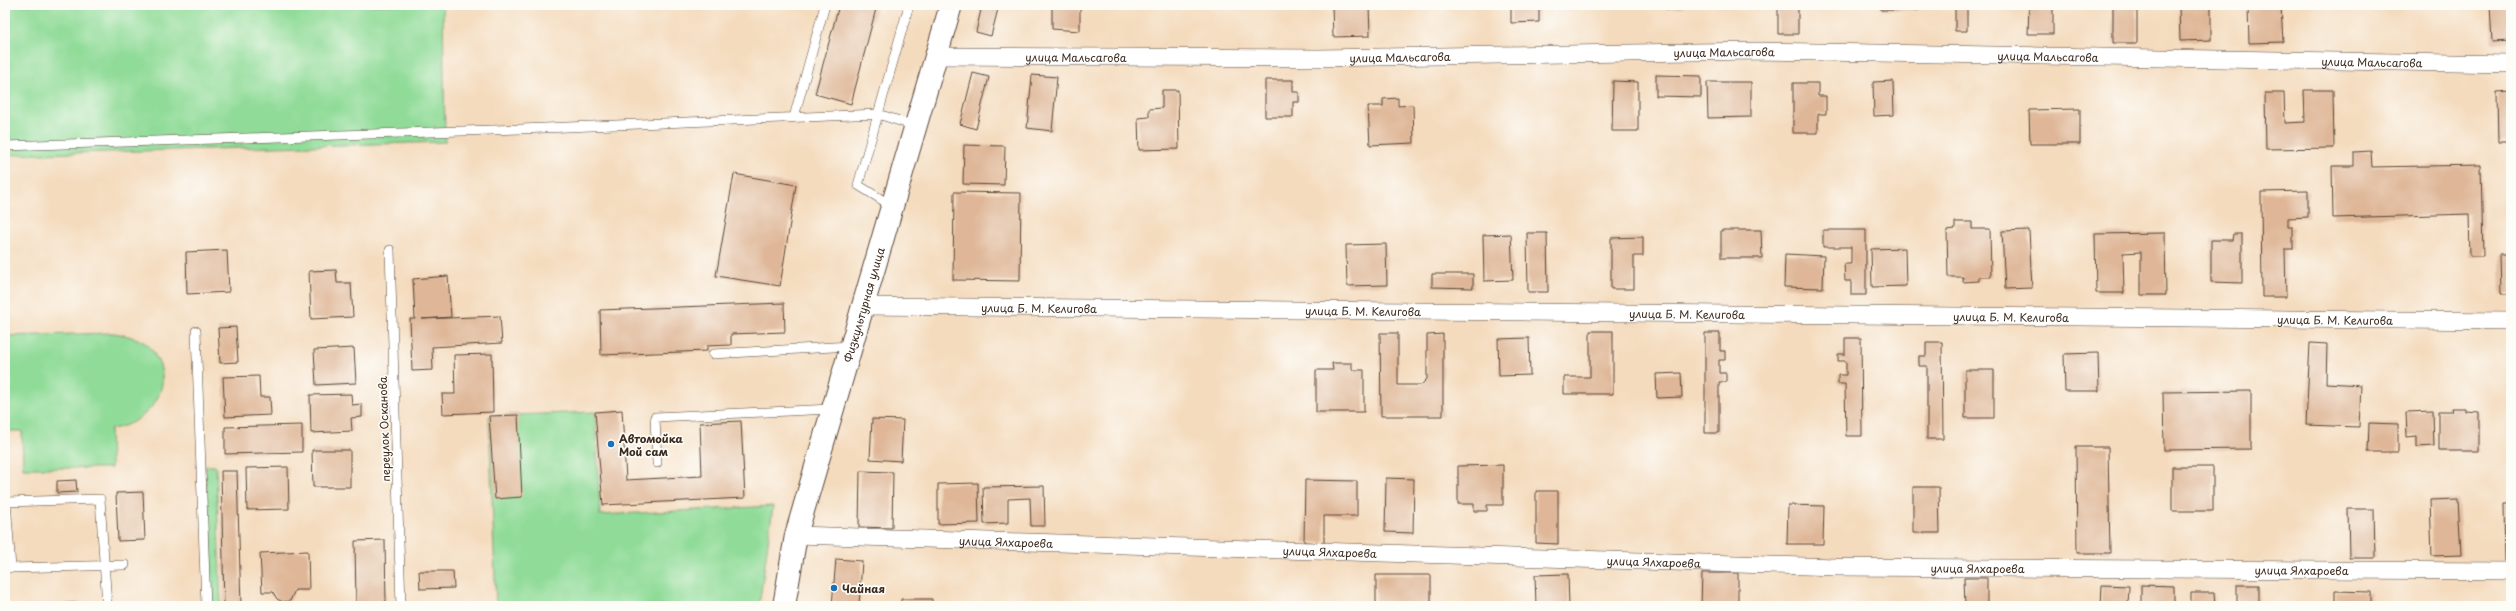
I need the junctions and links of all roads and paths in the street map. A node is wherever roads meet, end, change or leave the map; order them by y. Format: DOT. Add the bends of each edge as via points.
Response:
graph roads {
  1 [pos="825,5"];
  2 [pos="909,5"];
  3 [pos="951,5"];
  4 [pos="936,56"];
  5 [pos="2511,64"];
  6 [pos="878,114"];
  7 [pos="794,117"];
  8 [pos="915,126"];
  9 [pos="5,146"];
  10 [pos="892,206"];
  11 [pos="390,250"];
  12 [pos="862,306"];
  13 [pos="2511,321"];
  14 [pos="196,331"];
  15 [pos="850,346"];
  16 [pos="713,354"];
  17 [pos="832,409"];
  18 [pos="657,463"];
  19 [pos="796,535"];
  20 [pos="105,565"];
  21 [pos="125,565"];
  22 [pos="2511,571"];
  23 [pos="107,606"];
  24 [pos="206,606"];
  25 [pos="401,606"];
  26 [pos="784,606"];
  1 -- 7 [label="lane"];
  2 -- 6 [label="lane"];
  3 -- 4 [label="main road, Физкультурная улица"];
  4 -- 5 [label="street, улица Мальсагова" via="1318,58 1756,51"];
  4 -- 8 [label="main road, Физкультурная улица"];
  6 -- 7 [label="lane"];
  6 -- 8 [label="lane"];
  6 -- 10 [label="lane" via="858,185"];
  7 -- 9 [label="lane" via="522,129"];
  8 -- 10 [label="main road, Физкультурная улица"];
  10 -- 12 [label="main road, Физкультурная улица"];
  11 -- 25 [label="lane, переулок Осканова"];
  12 -- 13 [label="street, улица Б. М. Келигова"];
  12 -- 15 [label="main road, Физкультурная улица"];
  14 -- 24 [label="lane"];
  15 -- 16 [label="lane"];
  15 -- 17 [label="main road, Физкультурная улица"];
  17 -- 18 [label="lane" via="655,417"];
  17 -- 19 [label="main road, Физкультурная улица"];
  19 -- 22 [label="street, улица Ялхароева" via="1836,567"];
  19 -- 26 [label="main road, Физкультурная улица"];
  20 -- 20 [label="lane" via="100,499 6,502 11,568"];
  20 -- 21 [label="lane"];
  20 -- 23 [label="lane"];
}
